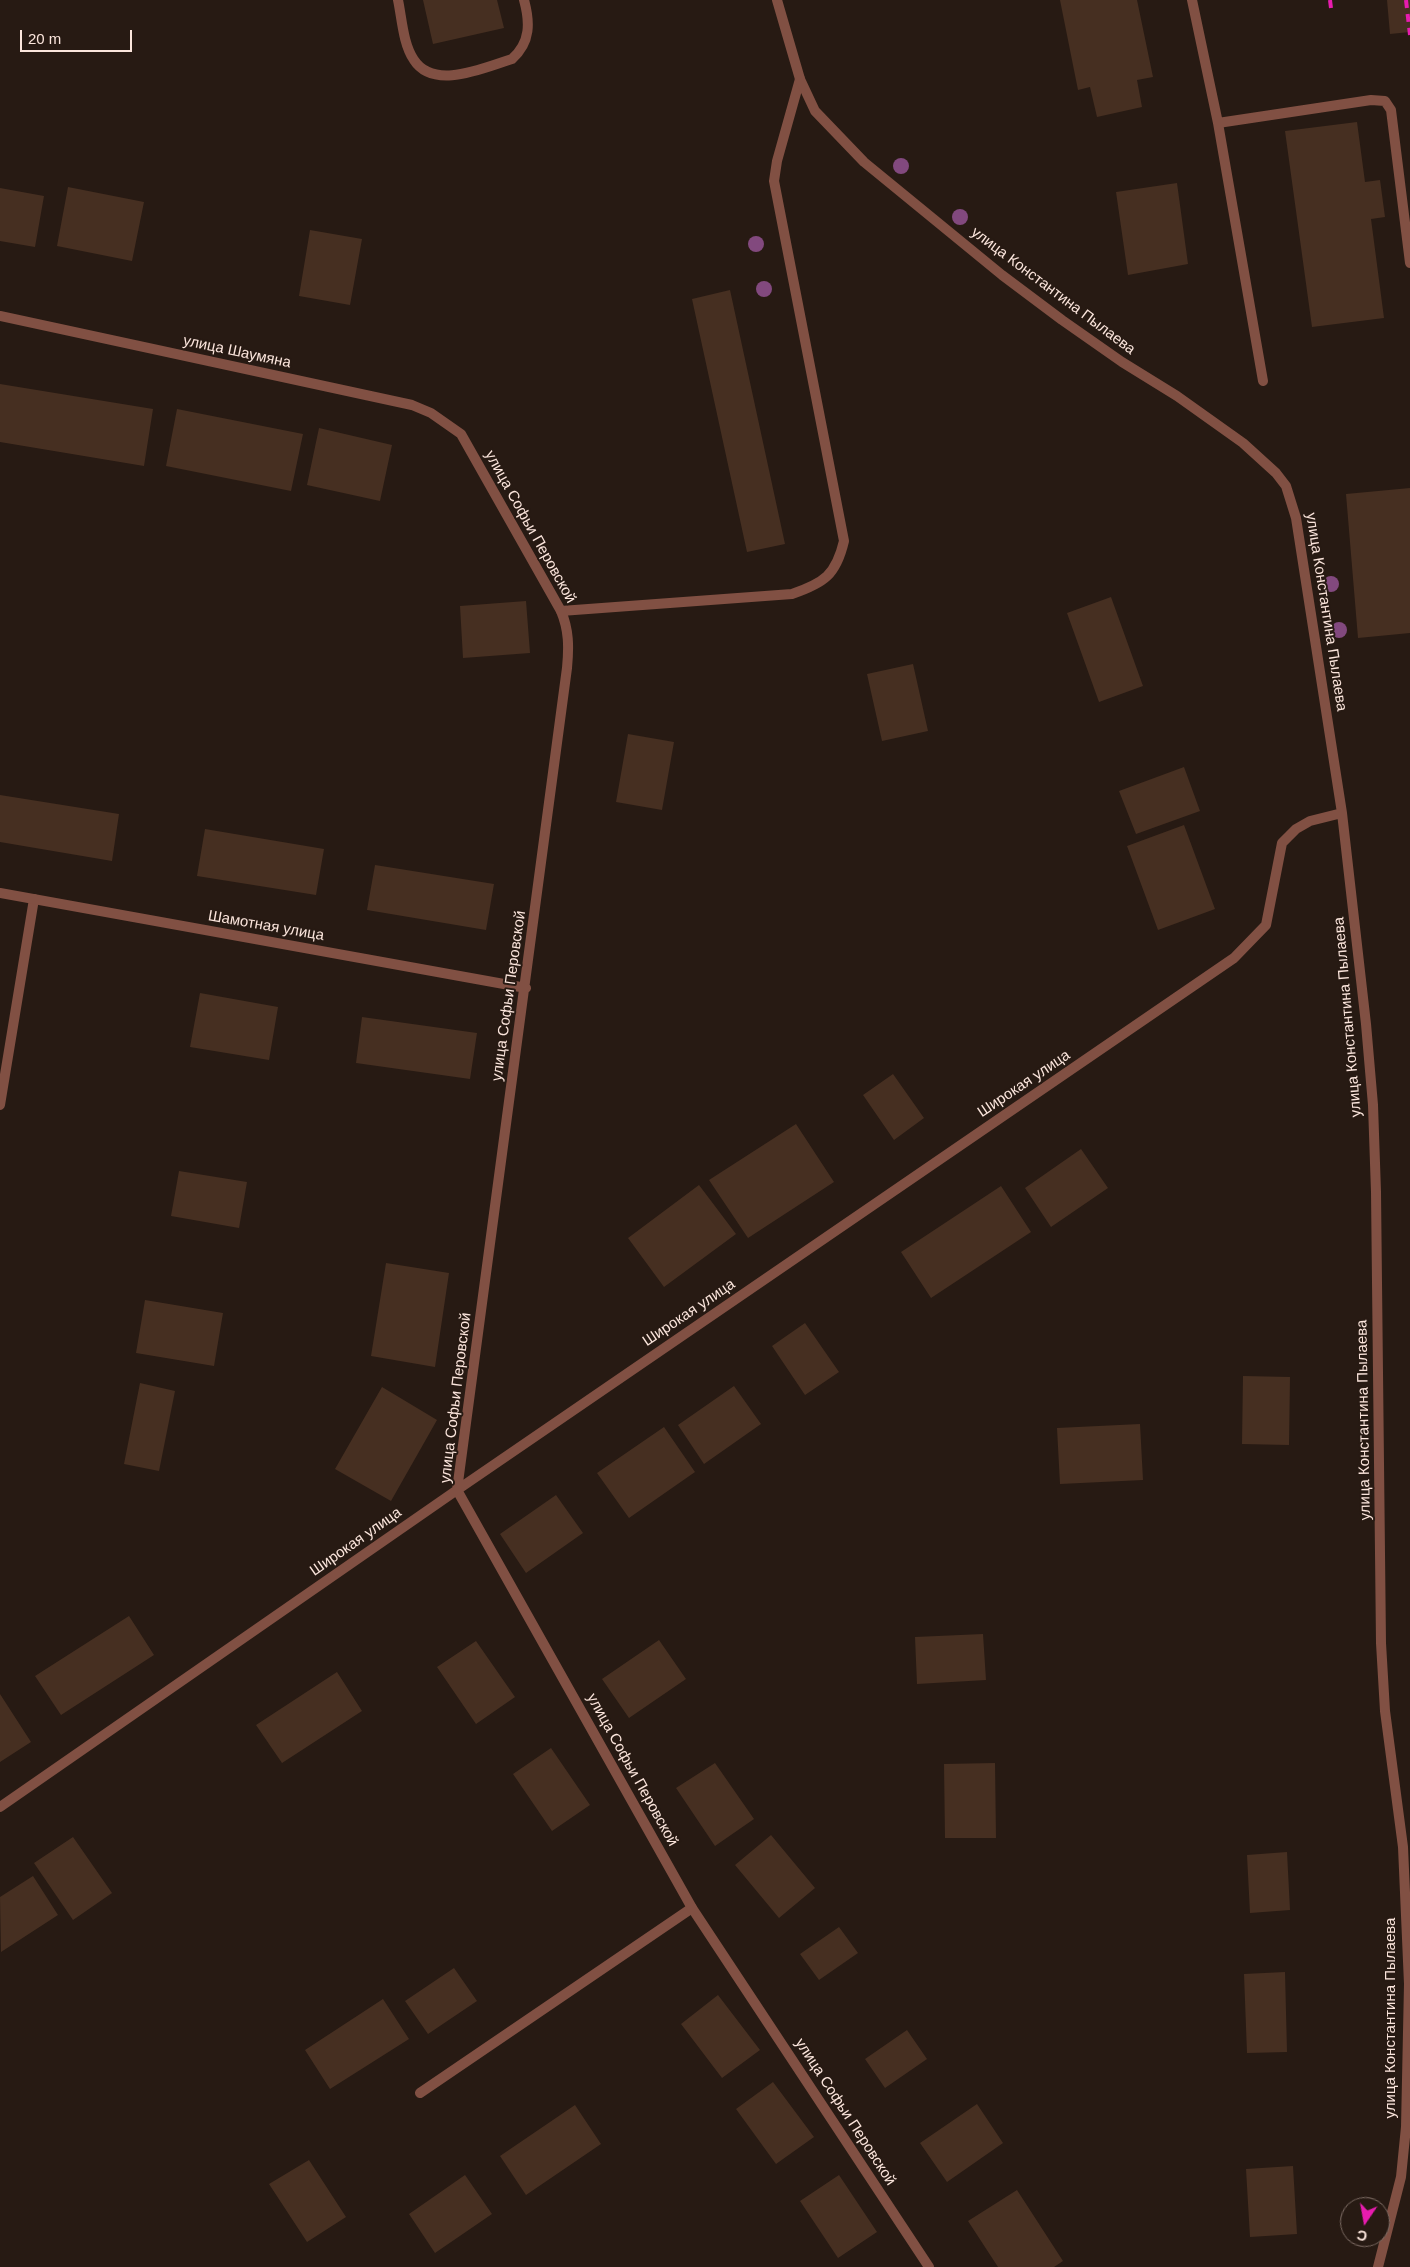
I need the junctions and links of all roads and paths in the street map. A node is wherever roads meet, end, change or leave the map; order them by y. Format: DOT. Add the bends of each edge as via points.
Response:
graph roads {
  1 [pos="398,0"];
  2 [pos="524,0"];
  3 [pos="777,0"];
  4 [pos="1192,0"];
  5 [pos="800,79"];
  6 [pos="1218,123"];
  7 [pos="1410,263"];
  8 [pos="0,316"];
  9 [pos="1263,381"];
  10 [pos="461,434"];
  11 [pos="561,611"];
  12 [pos="1342,813"];
  13 [pos="0,893"];
  14 [pos="34,899"];
  15 [pos="526,988"];
  16 [pos="0,1105"];
  17 [pos="458,1490"];
  18 [pos="0,1807"];
  19 [pos="692,1908"];
  20 [pos="420,2093"];
  21 [pos="929,2267"];
  22 [pos="1378,2267"];
  1 -- 2 [label="street" via="414,61 426,71 451,77 512,59 518,54 528,30"];
  3 -- 5 [label="street, улица Константина Пылаева"];
  4 -- 6 [label="street"];
  5 -- 11 [label="street" via="774,181 844,540 839,560 815,586 792,594"];
  5 -- 12 [label="street, улица Константина Пылаева" via="815,111 886,182 1062,320 1243,444 1286,486 1296,518"];
  6 -- 7 [label="street" via="1371,100 1385,101 1391,110"];
  6 -- 9 [label="street"];
  8 -- 10 [label="street, улица Шаумяна" via="412,405 432,413"];
  10 -- 11 [label="street, улица Софьи Перовской"];
  11 -- 15 [label="street, улица Софьи Перовской" via="567,625 568,660"];
  12 -- 17 [label="street, Широкая улица" via="1310,821 1282,843 1266,925 1234,958"];
  12 -- 22 [label="street, улица Константина Пылаева" via="1373,1105 1381,1643 1385,1711 1403,1847 1409,1984 1406,2127 1401,2177"];
  13 -- 14 [label="street, Шамотная улица"];
  14 -- 15 [label="street, Шамотная улица"];
  14 -- 16 [label="street"];
  15 -- 17 [label="street, улица Софьи Перовской"];
  17 -- 18 [label="street, Широкая улица"];
  17 -- 19 [label="street, улица Софьи Перовской"];
  19 -- 20 [label="street"];
  19 -- 21 [label="street, улица Софьи Перовской"];
}
